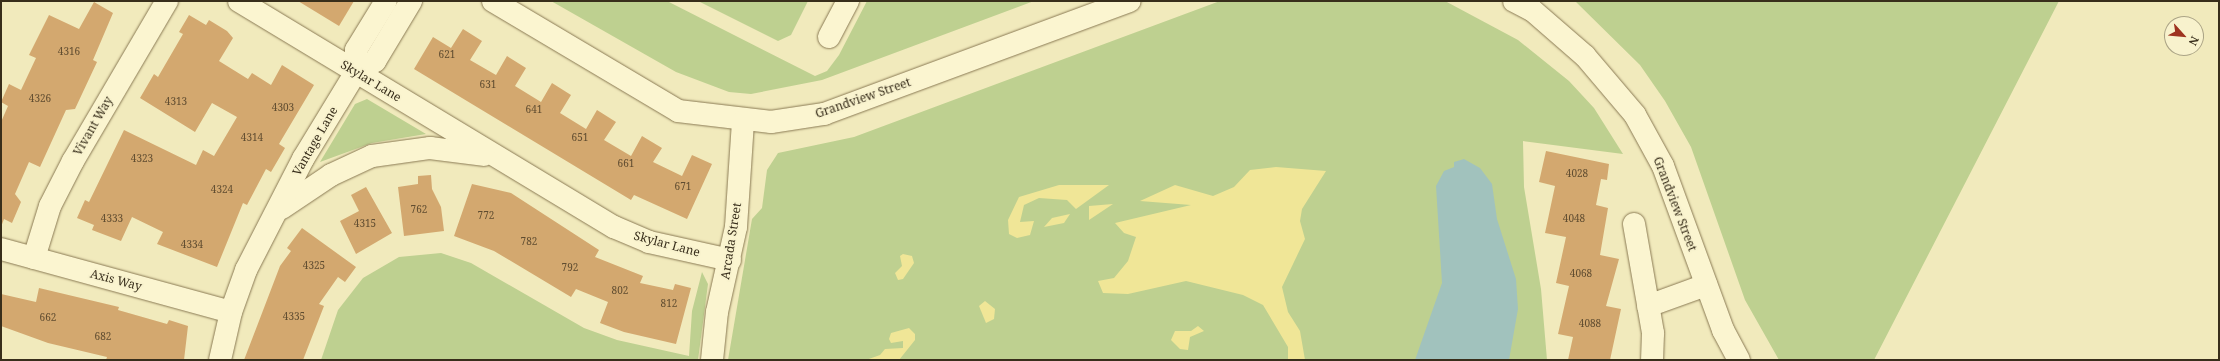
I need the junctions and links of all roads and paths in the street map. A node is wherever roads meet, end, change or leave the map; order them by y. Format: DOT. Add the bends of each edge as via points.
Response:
graph roads {
  1 [pos="167,1"];
  2 [pos="240,1"];
  3 [pos="386,1"];
  4 [pos="411,1"];
  5 [pos="493,1"];
  6 [pos="1130,1"];
  7 [pos="1514,1"];
  8 [pos="844,2"];
  9 [pos="829,38"];
  10 [pos="356,72"];
  11 [pos="743,121"];
  12 [pos="372,156"];
  13 [pos="503,160"];
  14 [pos="276,212"];
  15 [pos="1634,224"];
  16 [pos="1,249"];
  17 [pos="34,258"];
  18 [pos="730,260"];
  19 [pos="1706,285"];
  20 [pos="1648,306"];
  21 [pos="230,312"];
  22 [pos="220,360"];
  23 [pos="712,360"];
  24 [pos="1652,360"];
  25 [pos="1739,360"];
  1 -- 17 [label="street, Vivant Way" via="50,206"];
  2 -- 10 [label="street, Skylar Lane"];
  3 -- 10 [label="street, Vantage Lane" via="356,50"];
  4 -- 10 [label="street" via="375,61"];
  5 -- 11 [label="street, Grandview Street" via="678,111"];
  6 -- 11 [label="street, Grandview Street" via="824,114 770,122"];
  7 -- 19 [label="street, Grandview Street" via="1532,10 1585,56 1635,115 1663,166"];
  8 -- 9 [label="street"];
  10 -- 13 [label="street, Skylar Lane"];
  10 -- 14 [label="street, Vantage Lane"];
  11 -- 18 [label="street, Arcada Street"];
  12 -- 13 [label="street, Skylar Lane" via="453,149"];
  12 -- 14 [label="street, Vantage Lane" via="303,191"];
  13 -- 18 [label="street, Skylar Lane" via="632,235"];
  14 -- 21 [label="street, Vantage Lane" via="246,270"];
  15 -- 20 [label="street"];
  16 -- 17 [label="street, Axis Way"];
  17 -- 21 [label="street, Axis Way"];
  18 -- 23 [label="street, Arcada Street" via="717,312"];
  19 -- 20 [label="street"];
  19 -- 25 [label="street, Grandview Street" via="1723,330"];
  20 -- 24 [label="street"];
  21 -- 22 [label="street, Vantage Lane"];
}
